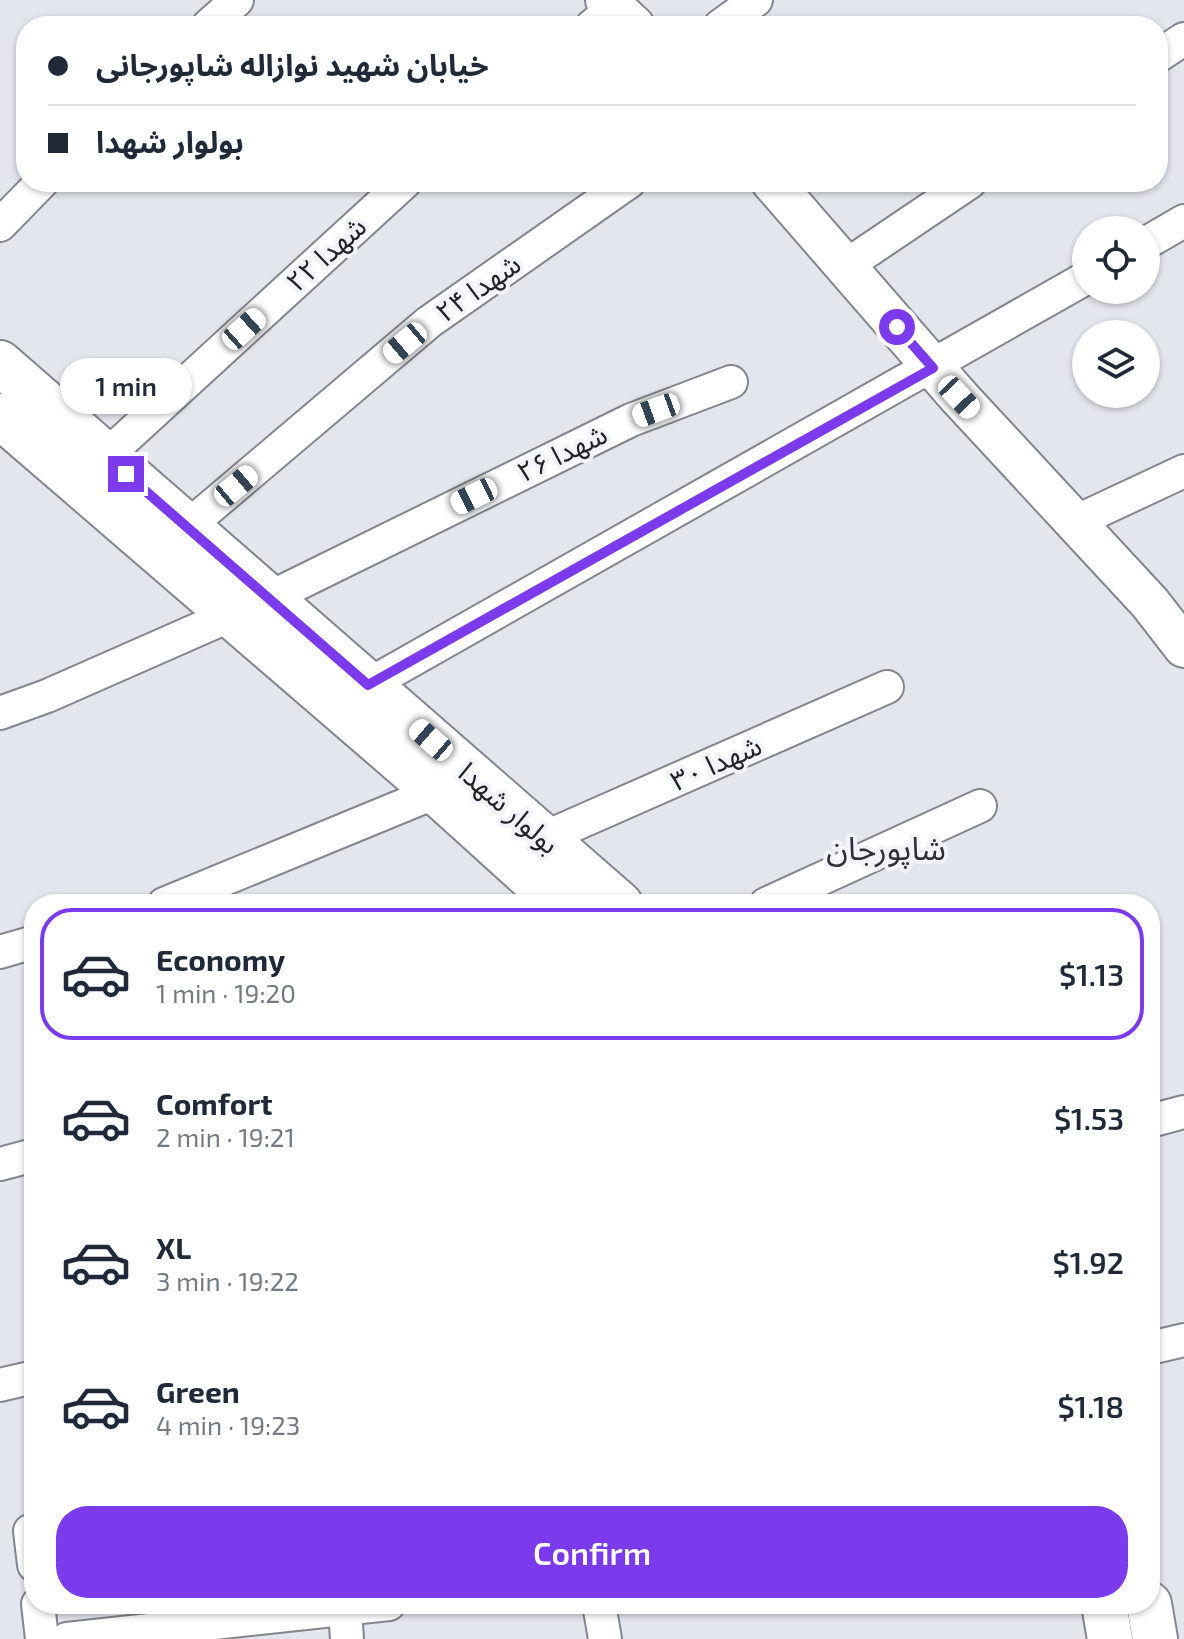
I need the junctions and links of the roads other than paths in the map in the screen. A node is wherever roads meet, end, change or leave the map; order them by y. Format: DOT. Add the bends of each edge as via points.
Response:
graph roads {
  1 [pos="237,0"];
  2 [pos="756,0"];
  3 [pos="219,16"];
  4 [pos="734,16"];
  5 [pos="32,192"];
  6 [pos="394,192"];
  7 [pos="615,192"];
  8 [pos="780,192"];
  9 [pos="955,192"];
  10 [pos="1184,221"];
  11 [pos="0,225"];
  12 [pos="1160,235"];
  13 [pos="844,267"];
  14 [pos="1072,286"];
  15 [pos="0,363"];
  16 [pos="933,368"];
  17 [pos="731,382"];
  18 [pos="0,416"];
  19 [pos="106,456"];
  20 [pos="1184,471"];
  21 [pos="1075,522"];
  22 [pos="187,527"];
  23 [pos="250,607"];
  24 [pos="1184,647"];
  25 [pos="368,685"];
  26 [pos="887,687"];
  27 [pos="0,713"];
  28 [pos="436,792"];
  29 [pos="980,806"];
  30 [pos="544,838"];
  31 [pos="188,894"];
  32 [pos="549,894"];
  33 [pos="608,894"];
  34 [pos="788,894"];
  35 [pos="24,945"];
  36 [pos="0,952"];
  37 [pos="1184,1112"];
  38 [pos="1160,1118"];
  39 [pos="24,1158"];
  40 [pos="0,1164"];
  41 [pos="1184,1340"];
  42 [pos="1160,1346"];
  43 [pos="24,1379"];
  44 [pos="0,1385"];
  45 [pos="39,1614"];
  46 [pos="276,1614"];
  47 [pos="320,1614"];
  48 [pos="368,1614"];
  49 [pos="601,1614"];
  50 [pos="1106,1614"];
  51 [pos="1151,1614"];
  52 [pos="346,1624"];
  53 [pos="186,1633"];
  54 [pos="42,1639"];
  55 [pos="67,1639"];
  56 [pos="605,1639"];
  57 [pos="1110,1639"];
  58 [pos="1155,1639"];
  1 -- 3 [label="street"];
  2 -- 4 [label="street"];
  5 -- 11 [label="street"];
  6 -- 19 [label="street, شهدا ۲۲"];
  7 -- 22 [label="street, شهدا ۲۴" via="429,322"];
  8 -- 13 [label="street"];
  9 -- 13 [label="street"];
  10 -- 12 [label="street"];
  13 -- 16 [label="street"];
  14 -- 16 [label="street"];
  15 -- 19 [label="main road, بولوار شهدا"];
  16 -- 21 [label="street"];
  16 -- 25 [label="street"];
  17 -- 23 [label="street, شهدا ۲۶" via="631,420"];
  18 -- 23 [label="main road, بولوار شهدا"];
  19 -- 22 [label="main road, بولوار شهدا"];
  20 -- 21 [label="street"];
  21 -- 24 [label="street"];
  22 -- 23 [label="main road, بولوار شهدا"];
  23 -- 25 [label="main road, بولوار شهدا"];
  23 -- 27 [label="street, شهدا ۲۶"];
  23 -- 28 [label="main road, بولوار شهدا" via="342,714"];
  25 -- 30 [label="main road, بولوار شهدا"];
  26 -- 30 [label="street, شهدا ۳۰"];
  28 -- 31 [label="street"];
  28 -- 32 [label="main road, بولوار شهدا"];
  29 -- 34 [label="street"];
  30 -- 33 [label="main road, بولوار شهدا"];
  35 -- 36 [label="street"];
  37 -- 38 [label="street"];
  39 -- 40 [label="street"];
  41 -- 42 [label="street"];
  43 -- 44 [label="street"];
  45 -- 54 [label="street"];
  46 -- 53 [label="street"];
  47 -- 52 [label="street"];
  48 -- 52 [label="street"];
  49 -- 56 [label="street"];
  50 -- 57 [label="main road"];
  51 -- 58 [label="main road"];
  53 -- 55 [label="street"];
}
